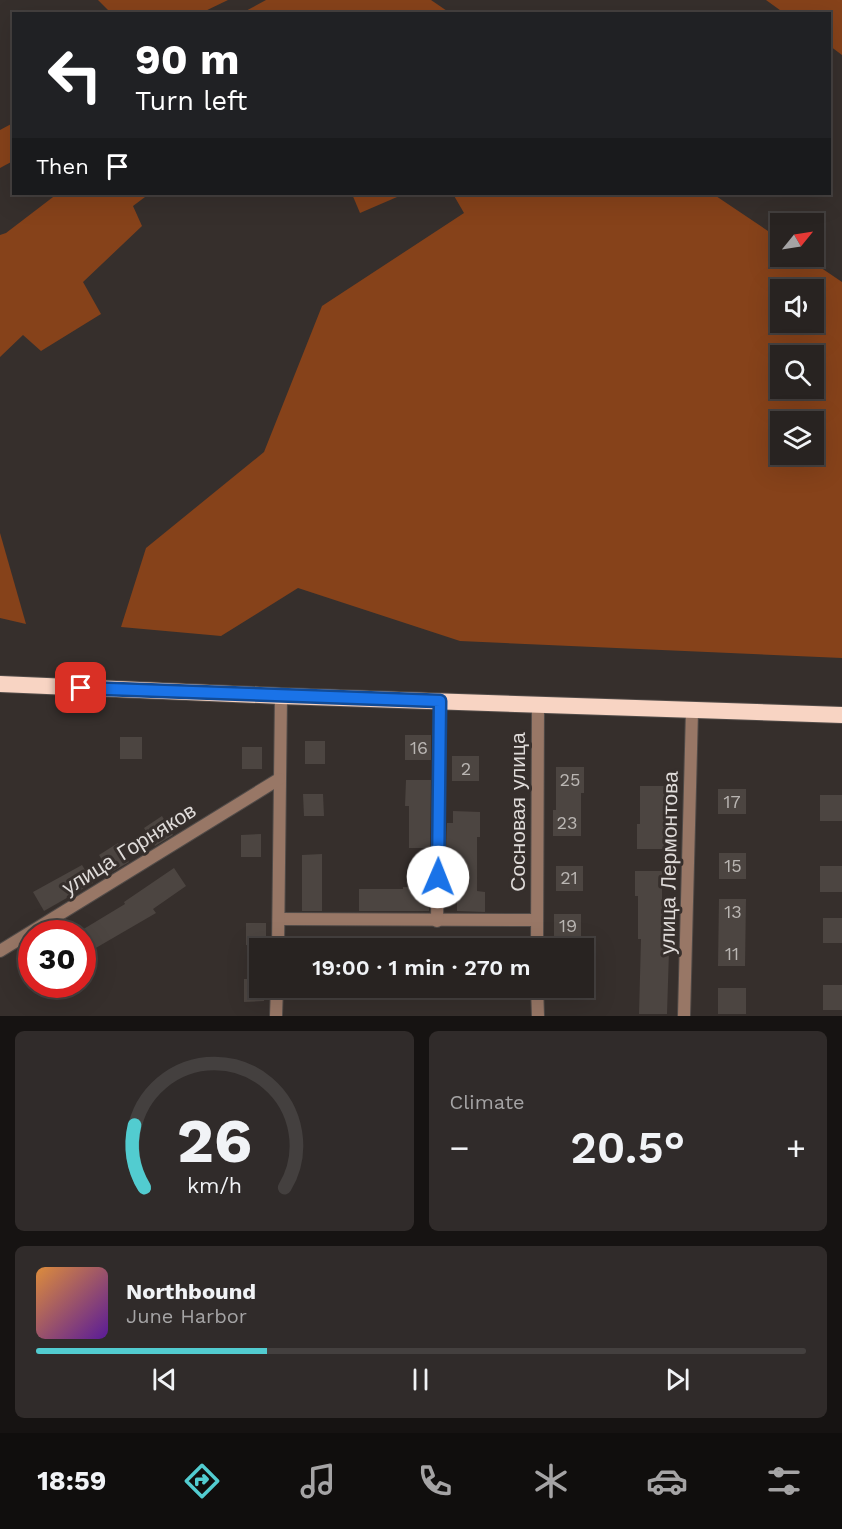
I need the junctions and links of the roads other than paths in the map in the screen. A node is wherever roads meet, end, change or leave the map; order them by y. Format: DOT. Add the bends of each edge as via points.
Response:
graph roads {
  1 [pos="0,684"];
  2 [pos="281,696"];
  3 [pos="440,701"];
  4 [pos="538,705"];
  5 [pos="692,711"];
  6 [pos="842,715"];
  7 [pos="279,779"];
  8 [pos="279,919"];
  9 [pos="537,920"];
  10 [pos="437,921"];
  11 [pos="278,938"];
  12 [pos="537,938"];
  13 [pos="0,951"];
  14 [pos="277,998"];
  15 [pos="537,998"];
  16 [pos="276,1016"];
  17 [pos="538,1016"];
  18 [pos="684,1016"];
  1 -- 2 [label="highway"];
  2 -- 3 [label="highway"];
  2 -- 7 [label="street"];
  3 -- 4 [label="highway"];
  3 -- 10 [label="street"];
  4 -- 5 [label="highway"];
  4 -- 9 [label="street, Сосновая улица"];
  5 -- 6 [label="highway"];
  5 -- 18 [label="street, улица Лермонтова"];
  7 -- 8 [label="street"];
  7 -- 13 [label="street, улица Горняков"];
  8 -- 10 [label="street, Сосновая улица"];
  8 -- 11 [label="street"];
  9 -- 10 [label="street, Сосновая улица"];
  9 -- 12 [label="street, Сосновая улица"];
  14 -- 16 [label="street"];
  15 -- 17 [label="street"];
}
